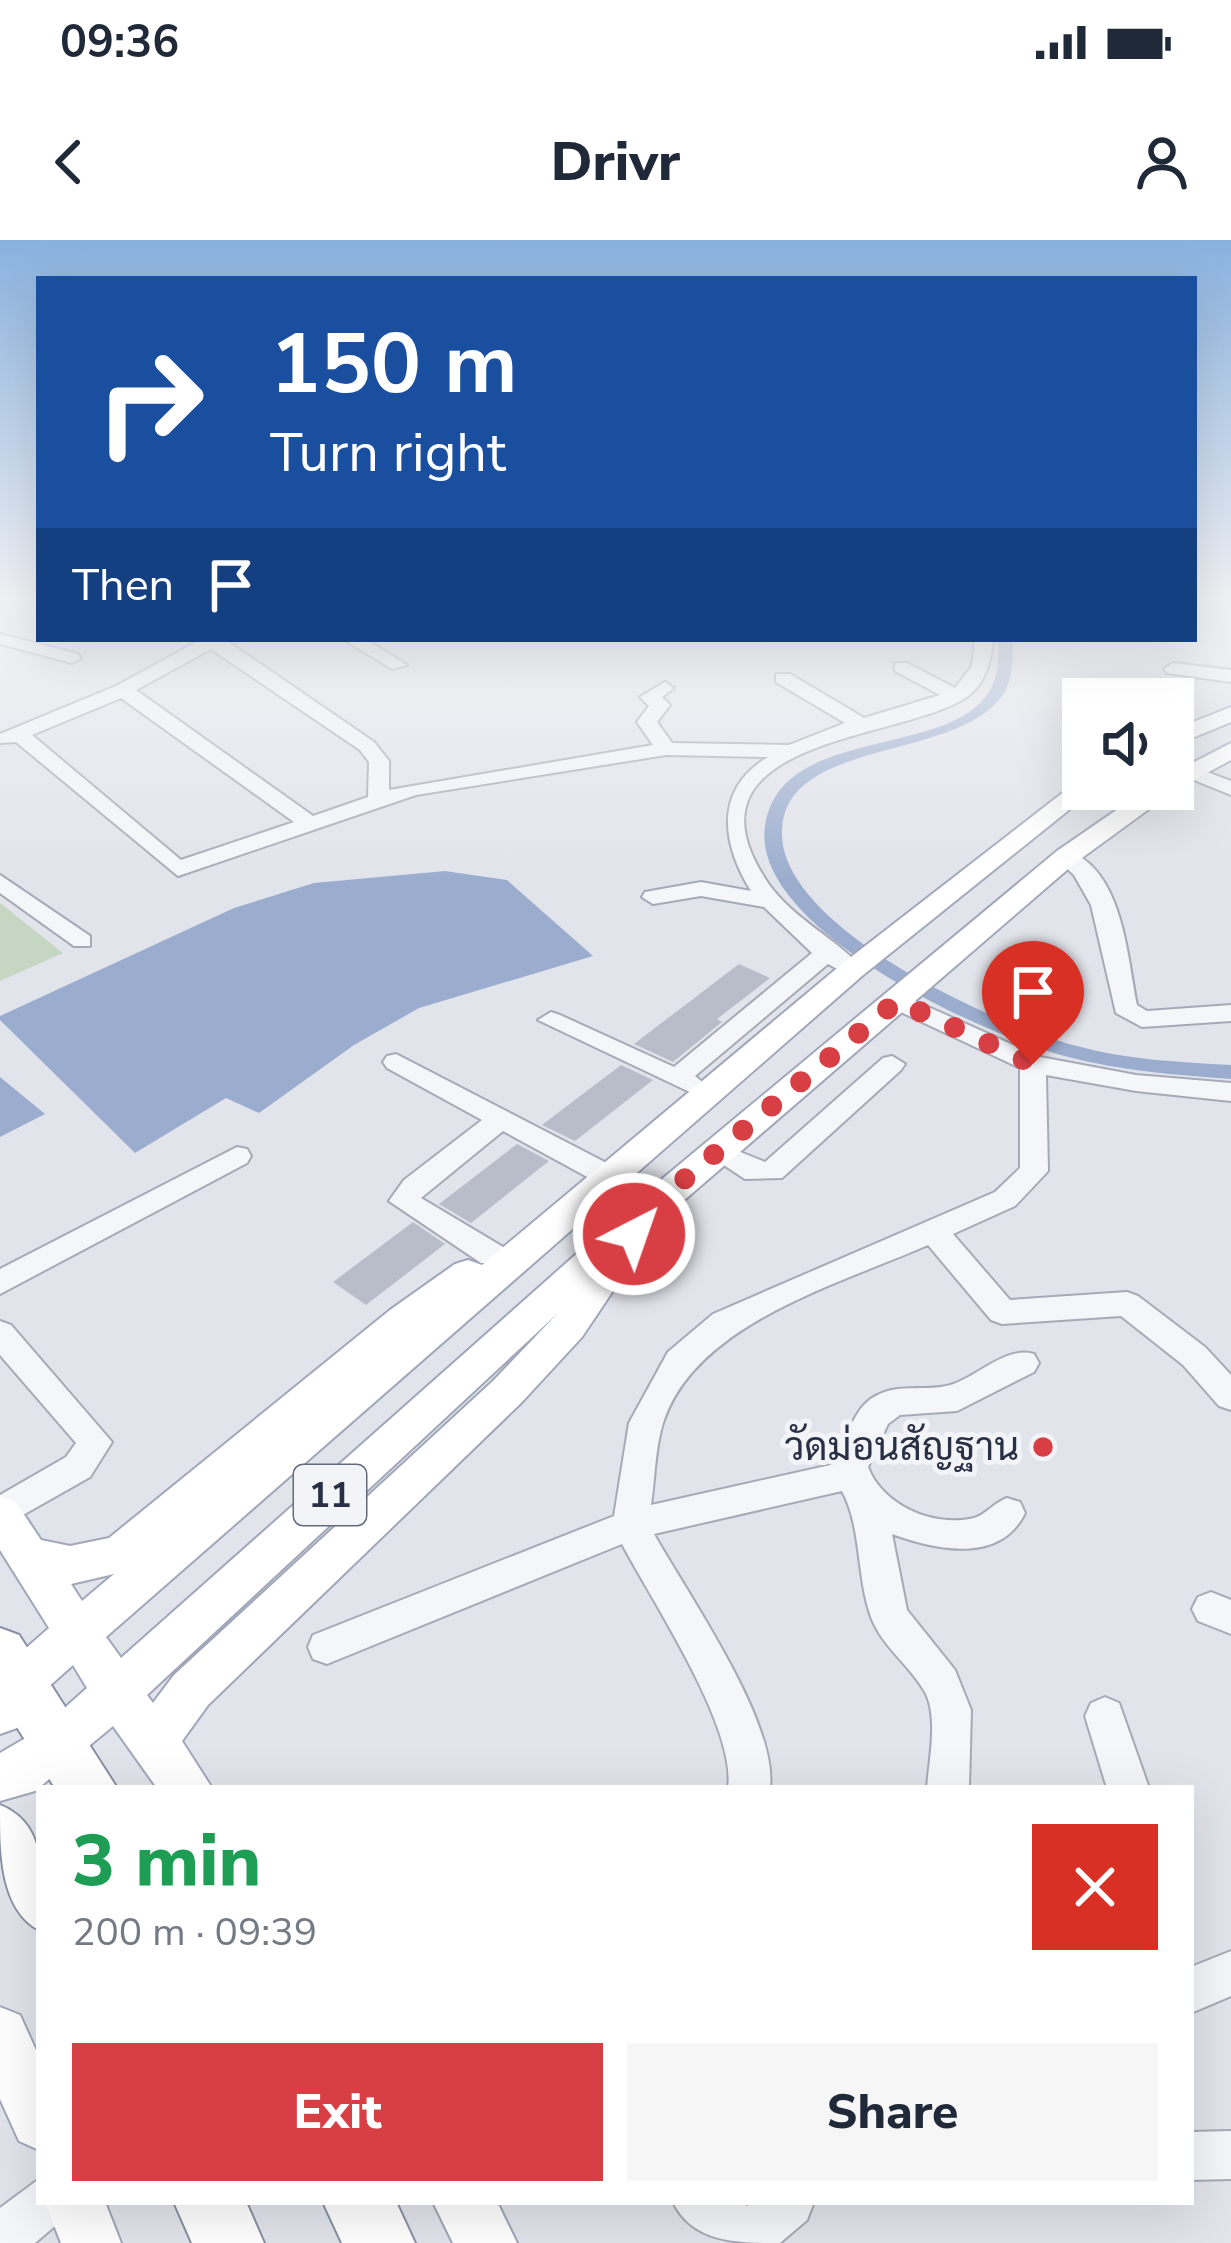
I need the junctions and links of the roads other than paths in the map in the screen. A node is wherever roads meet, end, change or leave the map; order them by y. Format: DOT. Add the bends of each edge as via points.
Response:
graph roads {
  1 [pos="112,694"];
  2 [pos="129,694"];
  3 [pos="293,694"];
  4 [pos="653,694"];
  5 [pos="811,694"];
  6 [pos="952,694"];
  7 [pos="955,696"];
  8 [pos="1231,714"];
  9 [pos="860,724"];
  10 [pos="1194,730"];
  11 [pos="9,737"];
  12 [pos="718,748"];
  13 [pos="666,749"];
  14 [pos="789,751"];
  15 [pos="1231,751"];
  16 [pos="1194,771"];
  17 [pos="1194,779"];
  18 [pos="1228,785"];
  19 [pos="746,788"];
  20 [pos="378,798"];
  21 [pos="1062,805"];
  22 [pos="1133,810"];
  23 [pos="308,822"];
  24 [pos="1066,857"];
  25 [pos="0,882"];
  26 [pos="653,897"];
  27 [pos="768,901"];
  28 [pos="82,941"];
  29 [pos="839,962"];
  30 [pos="897,1001"];
  31 [pos="1231,1013"];
  32 [pos="551,1020"];
  33 [pos="396,1062"];
  34 [pos="892,1064"];
  35 [pos="1033,1064"];
  36 [pos="677,1078"];
  37 [pos="1231,1092"];
  38 [pos="711,1093"];
  39 [pos="503,1117"];
  40 [pos="718,1152"];
  41 [pos="237,1156"];
  42 [pos="612,1178"];
  43 [pos="656,1203"];
  44 [pos="933,1230"];
  45 [pos="492,1255"];
  46 [pos="0,1283"];
  47 [pos="0,1333"];
  48 [pos="1023,1363"];
  49 [pos="1231,1397"];
  50 [pos="852,1474"];
  51 [pos="873,1512"];
  52 [pos="0,1513"];
  53 [pos="1007,1513"];
  54 [pos="630,1525"];
  55 [pos="27,1556"];
  56 [pos="76,1634"];
  57 [pos="327,1646"];
  58 [pos="6,1682"];
  59 [pos="115,1690"];
  60 [pos="1105,1716"];
  61 [pos="152,1742"];
  62 [pos="73,1766"];
  63 [pos="0,1777"];
  64 [pos="185,1785"];
  65 [pos="749,1785"];
  66 [pos="948,1785"];
  67 [pos="1127,1785"];
  68 [pos="0,1834"];
  69 [pos="36,1895"];
  70 [pos="0,2036"];
  71 [pos="36,2114"];
  72 [pos="1231,2155"];
  73 [pos="1194,2156"];
  74 [pos="41,2205"];
  75 [pos="76,2205"];
  76 [pos="210,2205"];
  77 [pos="360,2205"];
  78 [pos="466,2205"];
  79 [pos="702,2205"];
  80 [pos="786,2205"];
  81 [pos="745,2240"];
  82 [pos="0,2241"];
  83 [pos="91,2243"];
  84 [pos="229,2243"];
  85 [pos="380,2243"];
  86 [pos="488,2243"];
  1 -- 11 [label="street"];
  2 -- 23 [label="street"];
  3 -- 20 [label="street" via="368,746 379,760"];
  4 -- 13 [label="street" via="660,705 647,722"];
  5 -- 9 [label="street"];
  6 -- 7 [label="street"];
  7 -- 9 [label="street"];
  8 -- 10 [label="main road"];
  9 -- 14 [label="street"];
  11 -- 23 [label="street" via="178,869"];
  12 -- 13 [label="street"];
  12 -- 14 [label="street"];
  12 -- 19 [label="street"];
  13 -- 20 [label="street"];
  14 -- 19 [label="street"];
  15 -- 16 [label="main road"];
  17 -- 18 [label="street"];
  19 -- 27 [label="street" via="734,836"];
  20 -- 23 [label="street"];
  21 -- 29 [label="main road, 11" via="886,942"];
  22 -- 24 [label="main road, 11"];
  24 -- 30 [label="main road, 11"];
  24 -- 31 [label="street" via="1102,898 1131,1015"];
  25 -- 28 [label="street"];
  26 -- 27 [label="street" via="701,889"];
  27 -- 29 [label="street"];
  29 -- 36 [label="street"];
  29 -- 38 [label="main road, 11"];
  30 -- 35 [label="street"];
  30 -- 40 [label="main road, 11"];
  32 -- 36 [label="street"];
  33 -- 39 [label="street"];
  34 -- 40 [label="street" via="772,1172"];
  35 -- 37 [label="street"];
  35 -- 44 [label="street" via="1034,1171 1005,1199"];
  36 -- 38 [label="street"];
  38 -- 42 [label="main road, 11"];
  39 -- 42 [label="street"];
  39 -- 45 [label="street" via="404,1201"];
  40 -- 43 [label="main road, 11"];
  41 -- 46 [label="street"];
  42 -- 43 [label="main road"];
  42 -- 45 [label="main road"];
  42 -- 56 [label="main road, 11"];
  43 -- 59 [label="main road, 11"];
  43 -- 61 [label="main road" via="569,1327 191,1690"];
  44 -- 49 [label="street" via="1002,1312 1126,1304 1194,1355"];
  44 -- 54 [label="street" via="724,1322 679,1360 646,1423"];
  45 -- 55 [label="main road" via="121,1554 70,1565"];
  47 -- 52 [label="street" via="95,1442 78,1467"];
  48 -- 50 [label="street" via="957,1398 893,1402 875,1415"];
  50 -- 51 [label="street"];
  50 -- 54 [label="street"];
  51 -- 53 [label="street" via="954,1534 984,1534"];
  51 -- 66 [label="street" via="890,1617 941,1683 951,1710"];
  52 -- 55 [label="main road"];
  54 -- 57 [label="street"];
  54 -- 65 [label="street" via="741,1727"];
  55 -- 56 [label="main road"];
  56 -- 58 [label="main road, 11"];
  56 -- 59 [label="main road"];
  58 -- 62 [label="highway"];
  59 -- 61 [label="main road"];
  59 -- 62 [label="main road, 11"];
  60 -- 67 [label="street"];
  61 -- 64 [label="main road"];
  62 -- 63 [label="main road, 11"];
  68 -- 69 [label="highway"];
  70 -- 71 [label="main road"];
  72 -- 73 [label="street"];
  74 -- 82 [label="street"];
  75 -- 83 [label="main road"];
  76 -- 84 [label="highway"];
  77 -- 85 [label="highway"];
  78 -- 86 [label="main road"];
  79 -- 81 [label="street"];
  80 -- 81 [label="street"];
}
